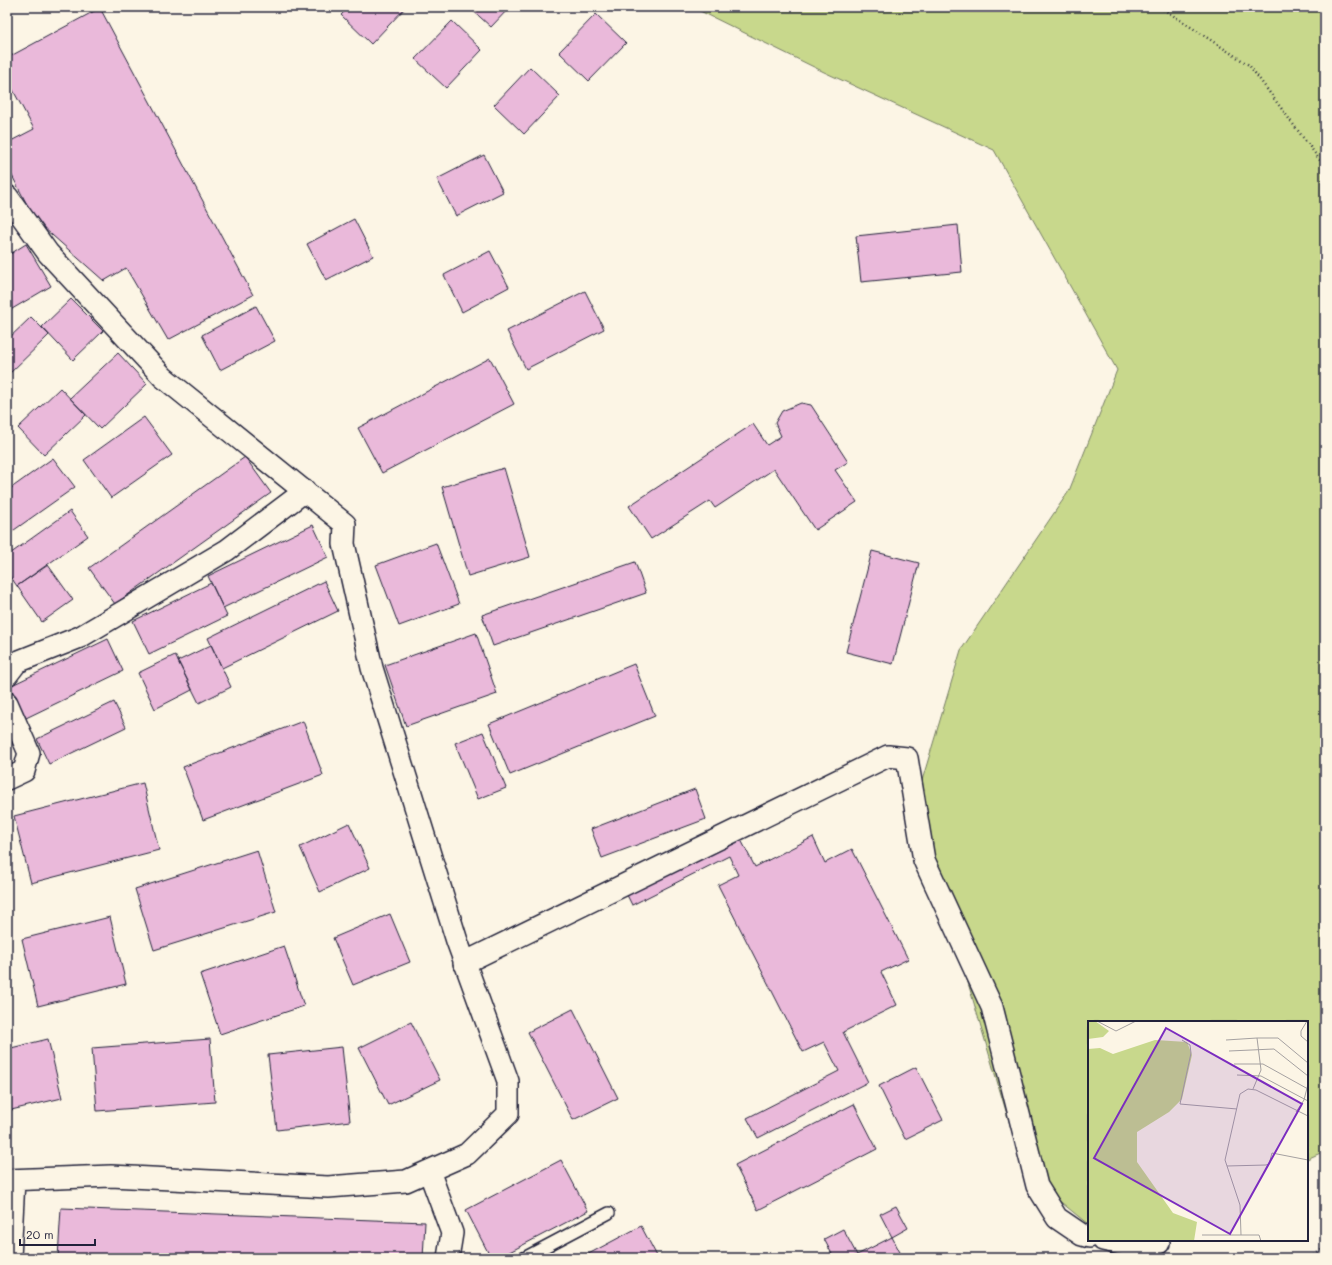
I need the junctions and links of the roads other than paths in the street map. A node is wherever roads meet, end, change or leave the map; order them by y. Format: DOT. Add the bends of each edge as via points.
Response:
graph roads {
  1 [pos="7,196"];
  2 [pos="305,491"];
  3 [pos="7,675"];
  4 [pos="7,702"];
  5 [pos="7,778"];
  6 [pos="464,963"];
  7 [pos="429,1171"];
  8 [pos="10,1180"];
  9 [pos="609,1213"];
  10 [pos="1088,1237"];
  11 [pos="1108,1241"];
  12 [pos="1158,1243"];
  13 [pos="10,1258"];
  14 [pos="448,1258"];
  15 [pos="524,1258"];
  1 -- 2 [label="street" via="48,254 163,377"];
  2 -- 3 [label="street" via="227,550 80,637 17,662"];
  2 -- 6 [label="street" via="345,524 344,544 372,668"];
  4 -- 5 [label="street" via="29,753 24,771"];
  6 -- 7 [label="street" via="508,1081 508,1114 467,1154"];
  6 -- 10 [label="street" via="888,756 907,758 924,860 992,1007 1037,1186 1057,1218"];
  7 -- 8 [label="street" via="406,1181 328,1186 111,1176"];
  7 -- 14 [label="street" via="452,1233"];
  8 -- 13 [label="street"];
  9 -- 15 [label="lane"];
  11 -- 12 [label="street" via="1130,1246"];
}
